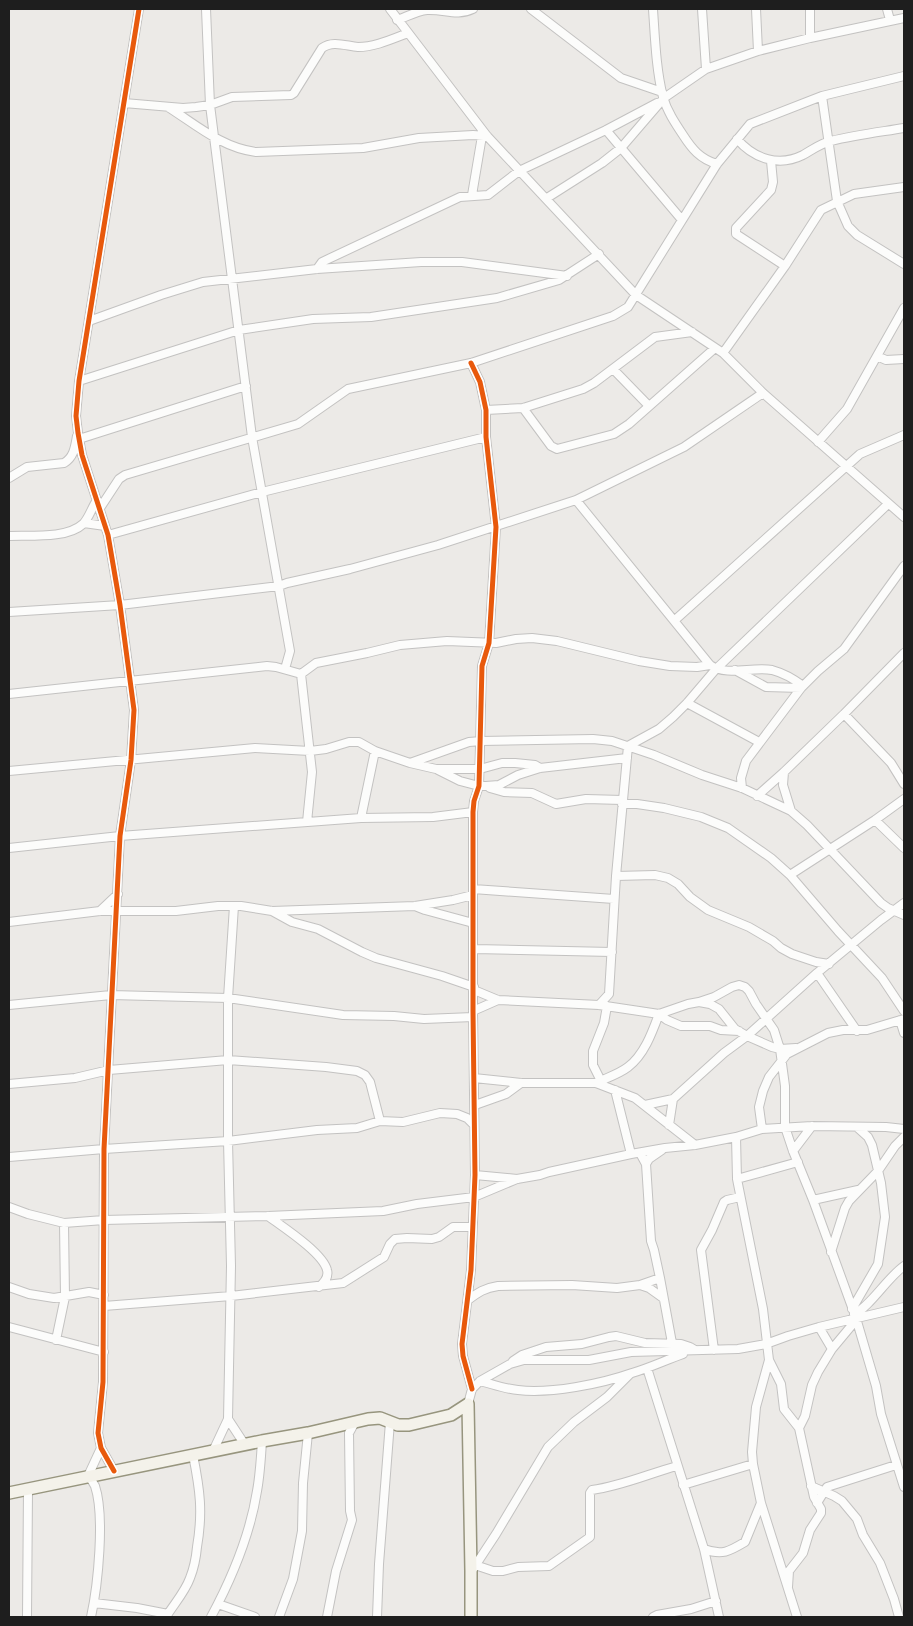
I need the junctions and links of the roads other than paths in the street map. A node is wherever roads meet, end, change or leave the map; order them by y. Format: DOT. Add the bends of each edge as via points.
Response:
graph roads {
  1 [pos="139,9"];
  2 [pos="206,9"];
  3 [pos="390,9"];
  4 [pos="473,9"];
  5 [pos="531,9"];
  6 [pos="653,9"];
  7 [pos="702,9"];
  8 [pos="756,9"];
  9 [pos="810,9"];
  10 [pos="887,9"];
  11 [pos="904,19"];
  12 [pos="397,20"];
  13 [pos="890,20"];
  14 [pos="408,33"];
  15 [pos="810,38"];
  16 [pos="758,51"];
  17 [pos="706,69"];
  18 [pos="904,76"];
  19 [pos="822,96"];
  20 [pos="662,97"];
  21 [pos="124,103"];
  22 [pos="210,105"];
  23 [pos="168,106"];
  24 [pos="904,128"];
  25 [pos="606,130"];
  26 [pos="485,136"];
  27 [pos="214,137"];
  28 [pos="737,139"];
  29 [pos="829,141"];
  30 [pos="621,148"];
  31 [pos="771,161"];
  32 [pos="717,164"];
  33 [pos="519,171"];
  34 [pos="904,187"];
  35 [pos="472,195"];
  36 [pos="547,198"];
  37 [pos="837,201"];
  38 [pos="682,220"];
  39 [pos="599,254"];
  40 [pos="904,264"];
  41 [pos="785,266"];
  42 [pos="317,270"];
  43 [pos="566,276"];
  44 [pos="233,278"];
  45 [pos="636,295"];
  46 [pos="904,308"];
  47 [pos="89,321"];
  48 [pos="239,330"];
  49 [pos="692,332"];
  50 [pos="715,348"];
  51 [pos="723,353"];
  52 [pos="877,356"];
  53 [pos="904,359"];
  54 [pos="471,363"];
  55 [pos="613,368"];
  56 [pos="80,381"];
  57 [pos="246,386"];
  58 [pos="763,393"];
  59 [pos="649,406"];
  60 [pos="523,408"];
  61 [pos="486,410"];
  62 [pos="904,434"];
  63 [pos="78,436"];
  64 [pos="252,437"];
  65 [pos="486,437"];
  66 [pos="818,442"];
  67 [pos="846,466"];
  68 [pos="9,478"];
  69 [pos="262,492"];
  70 [pos="97,500"];
  71 [pos="576,500"];
  72 [pos="888,504"];
  73 [pos="100,508"];
  74 [pos="904,516"];
  75 [pos="84,523"];
  76 [pos="105,526"];
  77 [pos="496,527"];
  78 [pos="108,535"];
  79 [pos="9,536"];
  80 [pos="904,566"];
  81 [pos="278,586"];
  82 [pos="120,605"];
  83 [pos="9,612"];
  84 [pos="675,620"];
  85 [pos="489,643"];
  86 [pos="904,653"];
  87 [pos="713,667"];
  88 [pos="285,669"];
  89 [pos="735,670"];
  90 [pos="301,674"];
  91 [pos="131,680"];
  92 [pos="802,687"];
  93 [pos="9,694"];
  94 [pos="687,703"];
  95 [pos="844,714"];
  96 [pos="481,741"];
  97 [pos="759,742"];
  98 [pos="628,746"];
  99 [pos="310,751"];
  100 [pos="375,751"];
  101 [pos="627,758"];
  102 [pos="131,760"];
  103 [pos="410,763"];
  104 [pos="436,768"];
  105 [pos="540,768"];
  106 [pos="480,769"];
  107 [pos="9,771"];
  108 [pos="784,772"];
  109 [pos="904,784"];
  110 [pos="482,786"];
  111 [pos="742,788"];
  112 [pos="757,796"];
  113 [pos="904,799"];
  114 [pos="622,802"];
  115 [pos="637,804"];
  116 [pos="791,811"];
  117 [pos="473,812"];
  118 [pos="620,815"];
  119 [pos="361,818"];
  120 [pos="875,820"];
  121 [pos="308,822"];
  122 [pos="120,836"];
  123 [pos="9,848"];
  124 [pos="904,848"];
  125 [pos="830,849"];
  126 [pos="790,875"];
  127 [pos="616,876"];
  128 [pos="473,892"];
  129 [pos="118,894"];
  130 [pos="614,899"];
  131 [pos="904,903"];
  132 [pos="238,906"];
  133 [pos="415,906"];
  134 [pos="117,910"];
  135 [pos="894,910"];
  136 [pos="100,911"];
  137 [pos="272,912"];
  138 [pos="904,915"];
  139 [pos="9,922"];
  140 [pos="473,924"];
  141 [pos="852,945"];
  142 [pos="474,949"];
  143 [pos="612,952"];
  144 [pos="829,964"];
  145 [pos="817,973"];
  146 [pos="474,988"];
  147 [pos="609,994"];
  148 [pos="111,995"];
  149 [pos="228,998"];
  150 [pos="498,1000"];
  151 [pos="699,1002"];
  152 [pos="9,1005"];
  153 [pos="603,1005"];
  154 [pos="625,1008"];
  155 [pos="904,1011"];
  156 [pos="473,1014"];
  157 [pos="659,1014"];
  158 [pos="767,1019"];
  159 [pos="902,1020"];
  160 [pos="857,1031"];
  161 [pos="739,1032"];
  162 [pos="904,1033"];
  163 [pos="747,1036"];
  164 [pos="796,1048"];
  165 [pos="780,1049"];
  166 [pos="228,1060"];
  167 [pos="782,1060"];
  168 [pos="109,1070"];
  169 [pos="474,1078"];
  170 [pos="598,1082"];
  171 [pos="521,1083"];
  172 [pos="9,1084"];
  173 [pos="615,1090"];
  174 [pos="673,1099"];
  175 [pos="475,1105"];
  176 [pos="645,1105"];
  177 [pos="380,1121"];
  178 [pos="474,1125"];
  179 [pos="669,1125"];
  180 [pos="812,1126"];
  181 [pos="785,1127"];
  182 [pos="858,1128"];
  183 [pos="762,1129"];
  184 [pos="904,1129"];
  185 [pos="736,1137"];
  186 [pos="904,1137"];
  187 [pos="228,1141"];
  188 [pos="695,1145"];
  189 [pos="104,1148"];
  190 [pos="666,1148"];
  191 [pos="793,1151"];
  192 [pos="640,1153"];
  193 [pos="631,1154"];
  194 [pos="9,1157"];
  195 [pos="798,1162"];
  196 [pos="646,1164"];
  197 [pos="878,1170"];
  198 [pos="475,1175"];
  199 [pos="517,1179"];
  200 [pos="737,1179"];
  201 [pos="858,1190"];
  202 [pos="740,1196"];
  203 [pos="474,1197"];
  204 [pos="813,1200"];
  205 [pos="9,1207"];
  206 [pos="230,1216"];
  207 [pos="268,1216"];
  208 [pos="104,1220"];
  209 [pos="64,1223"];
  210 [pos="472,1227"];
  211 [pos="831,1252"];
  212 [pos="904,1266"];
  213 [pos="660,1278"];
  214 [pos="640,1285"];
  215 [pos="9,1287"];
  216 [pos="319,1287"];
  217 [pos="104,1295"];
  218 [pos="231,1296"];
  219 [pos="65,1297"];
  220 [pos="663,1298"];
  221 [pos="467,1301"];
  222 [pos="104,1306"];
  223 [pos="904,1307"];
  224 [pos="854,1315"];
  225 [pos="9,1327"];
  226 [pos="819,1327"];
  227 [pos="56,1340"];
  228 [pos="672,1343"];
  229 [pos="766,1344"];
  230 [pos="832,1349"];
  231 [pos="714,1350"];
  232 [pos="693,1351"];
  233 [pos="104,1352"];
  234 [pos="768,1360"];
  235 [pos="510,1364"];
  236 [pos="647,1368"];
  237 [pos="630,1374"];
  238 [pos="480,1381"];
  239 [pos="472,1389"];
  240 [pos="468,1404"];
  241 [pos="228,1419"];
  242 [pos="355,1421"];
  243 [pos="390,1422"];
  244 [pos="798,1428"];
  245 [pos="308,1433"];
  246 [pos="262,1441"];
  247 [pos="245,1444"];
  248 [pos="101,1448"];
  249 [pos="213,1451"];
  250 [pos="193,1455"];
  251 [pos="753,1464"];
  252 [pos="896,1464"];
  253 [pos="677,1466"];
  254 [pos="114,1471"];
  255 [pos="88,1476"];
  256 [pos="683,1485"];
  257 [pos="811,1486"];
  258 [pos="904,1487"];
  259 [pos="28,1490"];
  260 [pos="824,1491"];
  261 [pos="9,1493"];
  262 [pos="762,1503"];
  263 [pos="817,1503"];
  264 [pos="704,1549"];
  265 [pos="473,1568"];
  266 [pos="788,1587"];
  267 [pos="716,1601"];
  268 [pos="94,1603"];
  269 [pos="218,1604"];
  270 [pos="167,1616"];
  271 [pos="27,1617"];
  272 [pos="91,1617"];
  273 [pos="211,1617"];
  274 [pos="255,1617"];
  275 [pos="279,1617"];
  276 [pos="327,1617"];
  277 [pos="377,1617"];
  278 [pos="471,1617"];
  279 [pos="653,1617"];
  280 [pos="719,1617"];
  281 [pos="797,1617"];
  282 [pos="899,1617"];
  1 -- 21 [label="street"];
  2 -- 22 [label="street"];
  3 -- 12 [label="street"];
  4 -- 12 [label="street" via="461,13 426,10"];
  5 -- 20 [label="street" via="621,78"];
  6 -- 20 [label="street"];
  7 -- 17 [label="street"];
  8 -- 16 [label="street"];
  9 -- 15 [label="street"];
  10 -- 13 [label="street"];
  11 -- 13 [label="street"];
  12 -- 14 [label="street"];
  13 -- 15 [label="street"];
  14 -- 22 [label="street" via="369,46 327,45 291,95 232,97"];
  14 -- 26 [label="street"];
  15 -- 16 [label="street"];
  16 -- 17 [label="street"];
  17 -- 20 [label="street"];
  18 -- 19 [label="street"];
  19 -- 28 [label="street" via="750,124"];
  19 -- 29 [label="street"];
  20 -- 25 [label="street"];
  20 -- 30 [label="street"];
  20 -- 32 [label="street" via="693,150"];
  21 -- 23 [label="street"];
  21 -- 47 [label="street"];
  22 -- 23 [label="street"];
  22 -- 27 [label="street"];
  23 -- 27 [label="street"];
  24 -- 29 [label="street"];
  25 -- 30 [label="street"];
  25 -- 33 [label="street"];
  26 -- 27 [label="street" via="419,138 363,148 256,152 244,151"];
  26 -- 33 [label="street"];
  26 -- 35 [label="street"];
  27 -- 44 [label="street"];
  28 -- 31 [label="street" via="749,151"];
  28 -- 32 [label="street"];
  29 -- 31 [label="street" via="801,156"];
  29 -- 37 [label="street"];
  30 -- 36 [label="street"];
  30 -- 38 [label="street"];
  31 -- 41 [label="street" via="773,182 770,190 735,231"];
  32 -- 38 [label="street"];
  33 -- 35 [label="street" via="488,195"];
  33 -- 36 [label="street"];
  34 -- 37 [label="street" via="854,194"];
  35 -- 42 [label="street" via="460,197 322,262"];
  36 -- 39 [label="street"];
  37 -- 40 [label="street" via="852,231"];
  37 -- 41 [label="street" via="819,212"];
  38 -- 45 [label="street"];
  39 -- 43 [label="street"];
  39 -- 45 [label="street"];
  41 -- 51 [label="street"];
  42 -- 43 [label="street" via="462,262"];
  42 -- 44 [label="street"];
  43 -- 48 [label="street" via="497,298 371,317 313,319"];
  44 -- 47 [label="street" via="190,285"];
  44 -- 48 [label="street"];
  45 -- 49 [label="street"];
  45 -- 54 [label="street" via="628,308 613,316"];
  46 -- 52 [label="street"];
  47 -- 56 [label="street"];
  48 -- 56 [label="street"];
  48 -- 57 [label="street"];
  49 -- 50 [label="street"];
  49 -- 55 [label="street" via="655,337"];
  50 -- 51 [label="street"];
  50 -- 59 [label="street"];
  51 -- 58 [label="street"];
  52 -- 53 [label="street" via="886,360"];
  52 -- 66 [label="street" via="848,409"];
  54 -- 61 [label="street" via="480,382"];
  54 -- 64 [label="street" via="348,388 298,424"];
  55 -- 59 [label="street"];
  55 -- 60 [label="street" via="583,389"];
  56 -- 63 [label="street" via="76,416"];
  57 -- 63 [label="street"];
  57 -- 64 [label="street"];
  58 -- 66 [label="street"];
  58 -- 71 [label="street" via="684,447"];
  59 -- 60 [label="street" via="614,434 556,449"];
  60 -- 61 [label="street"];
  61 -- 65 [label="street"];
  62 -- 67 [label="street" via="860,454"];
  63 -- 68 [label="street" via="73,454 64,464 27,467"];
  63 -- 70 [label="street"];
  64 -- 69 [label="street"];
  64 -- 73 [label="street" via="125,475"];
  65 -- 69 [label="street"];
  65 -- 77 [label="street"];
  66 -- 67 [label="street"];
  67 -- 72 [label="street"];
  67 -- 84 [label="street"];
  69 -- 78 [label="street"];
  69 -- 81 [label="street"];
  70 -- 73 [label="street"];
  70 -- 75 [label="street"];
  71 -- 77 [label="street"];
  71 -- 84 [label="street"];
  72 -- 74 [label="street"];
  72 -- 87 [label="street"];
  73 -- 76 [label="street"];
  75 -- 76 [label="street"];
  75 -- 79 [label="street" via="56,535"];
  76 -- 78 [label="street"];
  77 -- 81 [label="street"];
  77 -- 85 [label="street"];
  78 -- 82 [label="street"];
  80 -- 92 [label="street" via="844,649"];
  81 -- 82 [label="street"];
  81 -- 88 [label="street" via="290,651"];
  82 -- 83 [label="street"];
  82 -- 91 [label="street"];
  84 -- 87 [label="street"];
  85 -- 87 [label="street" via="532,638 670,666"];
  85 -- 90 [label="street" via="447,641 400,645 316,663"];
  85 -- 96 [label="street" via="482,666"];
  86 -- 95 [label="street"];
  87 -- 89 [label="street"];
  87 -- 94 [label="street"];
  88 -- 90 [label="street"];
  88 -- 91 [label="street" via="267,666"];
  89 -- 92 [label="street" via="766,687"];
  89 -- 92 [label="street" via="773,671 794,679"];
  90 -- 99 [label="street"];
  91 -- 93 [label="street"];
  91 -- 102 [label="street" via="134,710"];
  92 -- 97 [label="street"];
  94 -- 97 [label="street"];
  94 -- 98 [label="street" via="659,729"];
  95 -- 108 [label="street"];
  95 -- 109 [label="street" via="891,764"];
  96 -- 98 [label="street" via="592,739"];
  96 -- 103 [label="street" via="469,742"];
  96 -- 106 [label="street"];
  97 -- 111 [label="street" via="743,767"];
  98 -- 101 [label="street"];
  98 -- 111 [label="street"];
  99 -- 100 [label="street" via="349,742 358,742"];
  99 -- 102 [label="street" via="255,748"];
  99 -- 121 [label="street" via="312,781"];
  100 -- 103 [label="street"];
  100 -- 119 [label="street"];
  101 -- 105 [label="street"];
  101 -- 114 [label="street"];
  102 -- 107 [label="street"];
  102 -- 122 [label="street"];
  103 -- 104 [label="street"];
  104 -- 106 [label="street"];
  104 -- 110 [label="street" via="455,779"];
  105 -- 106 [label="street" via="502,763"];
  105 -- 110 [label="street" via="498,785"];
  106 -- 110 [label="street"];
  108 -- 112 [label="street"];
  108 -- 116 [label="street" via="783,785"];
  110 -- 114 [label="street" via="504,792 532,793 556,804 586,799"];
  110 -- 117 [label="street" via="474,801"];
  111 -- 112 [label="street"];
  112 -- 116 [label="street"];
  113 -- 120 [label="street"];
  114 -- 115 [label="street"];
  114 -- 118 [label="street"];
  115 -- 118 [label="street"];
  115 -- 126 [label="street" via="686,813 728,828"];
  116 -- 125 [label="street"];
  117 -- 119 [label="street" via="433,817"];
  117 -- 128 [label="street"];
  118 -- 127 [label="street"];
  119 -- 121 [label="street"];
  120 -- 124 [label="street"];
  120 -- 125 [label="street"];
  121 -- 122 [label="street"];
  122 -- 123 [label="street"];
  122 -- 129 [label="street"];
  125 -- 126 [label="street"];
  125 -- 135 [label="street" via="881,903"];
  126 -- 141 [label="street"];
  127 -- 130 [label="street"];
  127 -- 144 [label="street" via="655,874 668,878 708,910 749,927 792,954"];
  128 -- 130 [label="street"];
  128 -- 133 [label="street" via="452,900"];
  128 -- 140 [label="street"];
  129 -- 134 [label="street"];
  129 -- 136 [label="street"];
  130 -- 143 [label="street"];
  131 -- 135 [label="street"];
  132 -- 134 [label="street" via="176,911"];
  132 -- 137 [label="street"];
  132 -- 149 [label="street" via="233,915"];
  133 -- 137 [label="street"];
  133 -- 140 [label="street"];
  134 -- 136 [label="street"];
  134 -- 148 [label="street"];
  135 -- 138 [label="street"];
  135 -- 141 [label="street"];
  136 -- 139 [label="street"];
  137 -- 146 [label="street" via="318,929 376,958"];
  140 -- 142 [label="street"];
  141 -- 144 [label="street"];
  141 -- 155 [label="street" via="882,978"];
  142 -- 143 [label="street"];
  142 -- 146 [label="street"];
  143 -- 147 [label="street"];
  144 -- 145 [label="street"];
  145 -- 158 [label="street"];
  145 -- 160 [label="street"];
  146 -- 150 [label="street"];
  146 -- 156 [label="street"];
  147 -- 153 [label="street"];
  147 -- 154 [label="street"];
  148 -- 149 [label="street"];
  148 -- 152 [label="street"];
  148 -- 168 [label="street"];
  149 -- 156 [label="street" via="343,1015 424,1019"];
  149 -- 166 [label="street"];
  150 -- 153 [label="street"];
  150 -- 156 [label="street"];
  151 -- 157 [label="street"];
  151 -- 158 [label="street" via="732,987 745,987"];
  151 -- 161 [label="street" via="719,1009"];
  153 -- 154 [label="street"];
  153 -- 170 [label="street" via="604,1023 593,1051"];
  154 -- 157 [label="street"];
  156 -- 169 [label="street"];
  157 -- 161 [label="street" via="681,1026 710,1026"];
  157 -- 170 [label="street" via="641,1054 626,1069"];
  158 -- 163 [label="street"];
  158 -- 165 [label="street"];
  159 -- 160 [label="street"];
  159 -- 162 [label="street"];
  160 -- 164 [label="street" via="828,1032"];
  161 -- 163 [label="street"];
  163 -- 165 [label="street"];
  163 -- 174 [label="street"];
  164 -- 165 [label="street"];
  164 -- 167 [label="street"];
  165 -- 167 [label="street"];
  166 -- 168 [label="street"];
  166 -- 177 [label="street" via="357,1071 370,1082"];
  166 -- 187 [label="street"];
  167 -- 181 [label="street"];
  167 -- 183 [label="street" via="763,1091 759,1107"];
  168 -- 172 [label="street" via="75,1078"];
  168 -- 189 [label="street"];
  169 -- 171 [label="street"];
  169 -- 175 [label="street"];
  170 -- 171 [label="street"];
  170 -- 173 [label="street"];
  171 -- 175 [label="street" via="506,1094"];
  173 -- 176 [label="street"];
  173 -- 193 [label="street"];
  174 -- 176 [label="street"];
  174 -- 179 [label="street"];
  175 -- 178 [label="street"];
  176 -- 179 [label="street"];
  177 -- 178 [label="street" via="403,1122 440,1113 457,1114"];
  177 -- 187 [label="street" via="357,1128"];
  178 -- 198 [label="street"];
  179 -- 188 [label="street"];
  180 -- 181 [label="street"];
  180 -- 182 [label="street"];
  180 -- 191 [label="street"];
  181 -- 183 [label="street"];
  181 -- 191 [label="street"];
  182 -- 184 [label="street"];
  182 -- 197 [label="street" via="872,1145"];
  183 -- 185 [label="street"];
  185 -- 188 [label="street"];
  185 -- 200 [label="street"];
  186 -- 197 [label="street"];
  187 -- 189 [label="street"];
  187 -- 206 [label="street"];
  188 -- 190 [label="street"];
  189 -- 194 [label="street"];
  189 -- 208 [label="street"];
  190 -- 192 [label="street"];
  190 -- 196 [label="street"];
  191 -- 195 [label="street"];
  192 -- 193 [label="street"];
  192 -- 196 [label="street"];
  193 -- 199 [label="street"];
  195 -- 200 [label="street"];
  195 -- 204 [label="street"];
  196 -- 213 [label="street" via="650,1233"];
  197 -- 201 [label="street"];
  197 -- 224 [label="street" via="885,1217 880,1254"];
  198 -- 199 [label="street"];
  198 -- 203 [label="street"];
  199 -- 203 [label="street"];
  200 -- 202 [label="street"];
  201 -- 204 [label="street"];
  201 -- 211 [label="street" via="845,1208"];
  202 -- 229 [label="street" via="763,1309"];
  202 -- 231 [label="street" via="724,1202 701,1250"];
  203 -- 207 [label="street" via="383,1210"];
  203 -- 210 [label="street"];
  204 -- 211 [label="street"];
  205 -- 209 [label="street"];
  206 -- 207 [label="street"];
  206 -- 208 [label="street"];
  206 -- 218 [label="street"];
  207 -- 216 [label="street" via="324,1262 327,1278"];
  208 -- 209 [label="street"];
  208 -- 217 [label="street"];
  209 -- 219 [label="street"];
  210 -- 216 [label="street" via="453,1227 432,1239 395,1239 378,1262 346,1282"];
  210 -- 221 [label="street"];
  211 -- 224 [label="street"];
  212 -- 224 [label="street"];
  213 -- 214 [label="street"];
  213 -- 220 [label="street"];
  214 -- 220 [label="street"];
  214 -- 221 [label="street" via="617,1288 498,1286 486,1288"];
  215 -- 219 [label="street" via="29,1294"];
  216 -- 218 [label="street"];
  217 -- 219 [label="street" via="89,1292"];
  217 -- 222 [label="street"];
  218 -- 222 [label="street"];
  218 -- 241 [label="street"];
  219 -- 227 [label="street"];
  220 -- 228 [label="street"];
  221 -- 239 [label="street" via="462,1344"];
  222 -- 233 [label="street"];
  223 -- 224 [label="street"];
  224 -- 226 [label="street"];
  224 -- 230 [label="street" via="852,1325"];
  224 -- 252 [label="street"];
  225 -- 227 [label="street"];
  226 -- 229 [label="street"];
  226 -- 230 [label="street"];
  227 -- 233 [label="street"];
  228 -- 232 [label="street" via="690,1347"];
  228 -- 235 [label="street" via="645,1343 616,1336 582,1344 546,1347 522,1355"];
  229 -- 231 [label="street"];
  229 -- 234 [label="street"];
  230 -- 244 [label="street" via="812,1385 805,1416"];
  231 -- 232 [label="street"];
  232 -- 235 [label="street" via="631,1352 588,1360 542,1359"];
  232 -- 236 [label="street"];
  233 -- 248 [label="street" via="104,1382 98,1423"];
  234 -- 244 [label="street" via="781,1384 784,1409"];
  234 -- 251 [label="street" via="756,1406"];
  235 -- 238 [label="street"];
  236 -- 237 [label="street"];
  236 -- 253 [label="street"];
  237 -- 238 [label="street" via="578,1386 535,1391"];
  237 -- 265 [label="street" via="548,1447"];
  238 -- 239 [label="street"];
  239 -- 240 [label="street"];
  240 -- 243 [label="street" via="451,1415 427,1421 409,1425"];
  240 -- 265 [label="street"];
  241 -- 247 [label="street"];
  241 -- 249 [label="street"];
  242 -- 243 [label="street" via="380,1418"];
  242 -- 245 [label="street"];
  242 -- 276 [label="street" via="349,1433 352,1520 336,1571"];
  243 -- 277 [label="street"];
  244 -- 257 [label="street"];
  245 -- 246 [label="street"];
  245 -- 275 [label="street" via="302,1531 293,1578"];
  246 -- 247 [label="street"];
  246 -- 269 [label="street" via="258,1490 248,1533"];
  247 -- 249 [label="street"];
  248 -- 254 [label="street"];
  248 -- 255 [label="street"];
  249 -- 250 [label="street"];
  250 -- 254 [label="street"];
  250 -- 270 [label="street" via="201,1529 190,1578"];
  251 -- 256 [label="street"];
  251 -- 262 [label="street"];
  252 -- 258 [label="street"];
  252 -- 260 [label="street" via="833,1484"];
  253 -- 256 [label="street"];
  253 -- 265 [label="street" via="621,1485 592,1490 590,1537 552,1565 503,1571"];
  254 -- 255 [label="street"];
  255 -- 259 [label="street"];
  255 -- 268 [label="street" via="94,1483 99,1512"];
  256 -- 264 [label="street"];
  257 -- 260 [label="street"];
  257 -- 263 [label="street"];
  259 -- 261 [label="street"];
  259 -- 271 [label="street"];
  260 -- 263 [label="street"];
  260 -- 282 [label="street" via="842,1501 857,1519 880,1563"];
  262 -- 264 [label="street" via="745,1542 721,1553"];
  262 -- 266 [label="street"];
  263 -- 266 [label="street" via="821,1513 810,1530 803,1553 789,1571"];
  264 -- 267 [label="street"];
  265 -- 278 [label="street"];
  266 -- 281 [label="street"];
  267 -- 279 [label="street"];
  267 -- 280 [label="street"];
  268 -- 270 [label="street" via="137,1608"];
  268 -- 272 [label="street"];
  269 -- 273 [label="street"];
  269 -- 274 [label="street"];
}
